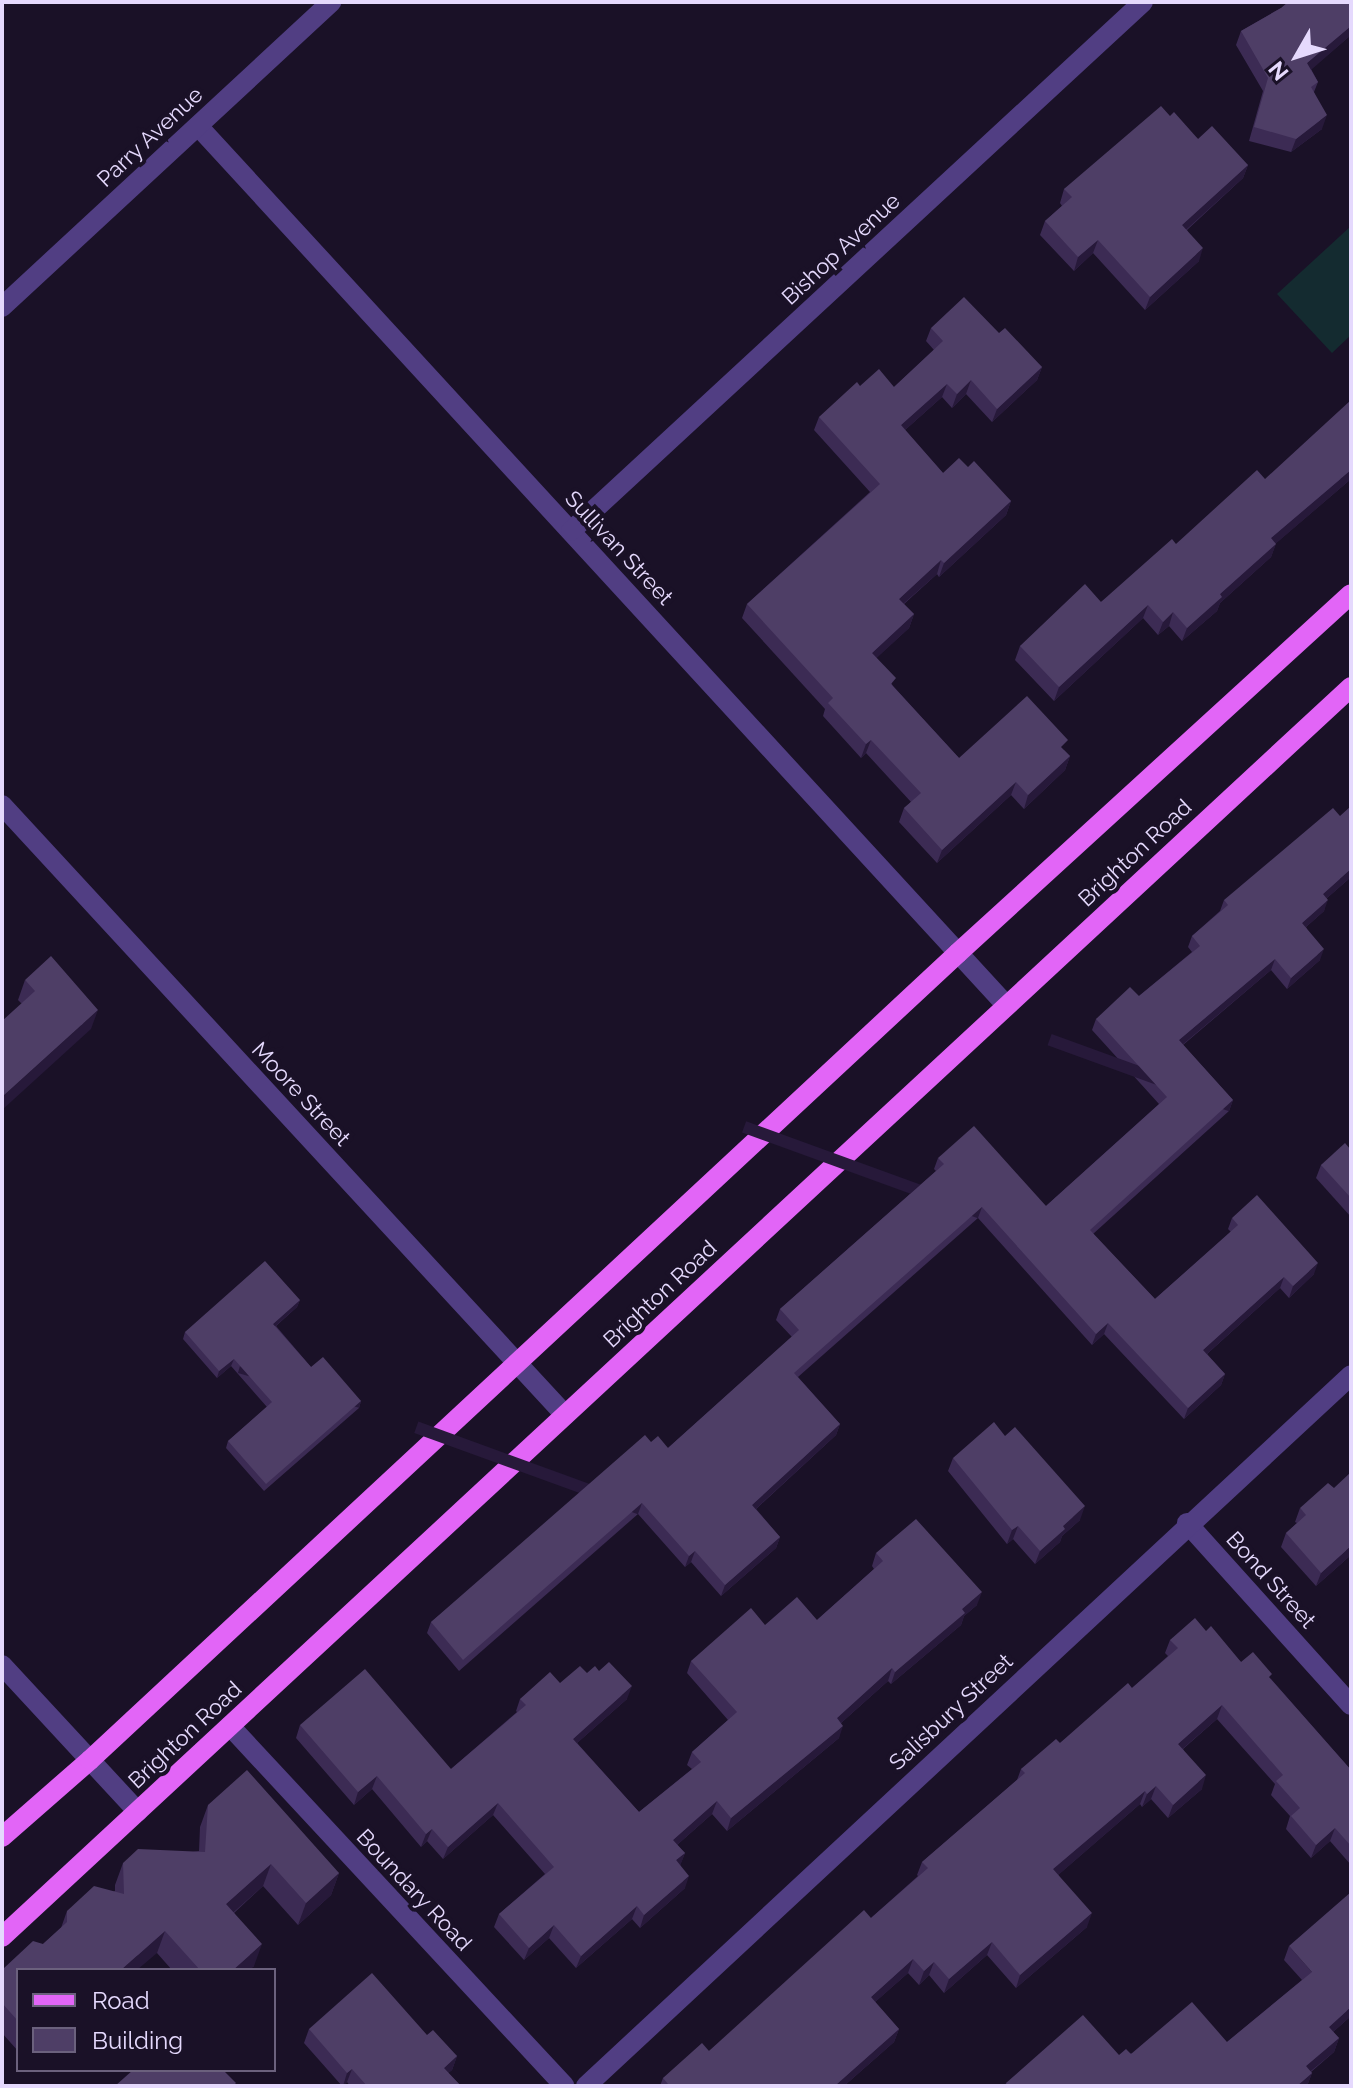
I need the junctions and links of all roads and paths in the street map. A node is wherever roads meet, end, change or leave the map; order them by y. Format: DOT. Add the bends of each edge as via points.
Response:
graph roads {
  1 [pos="331,2"];
  2 [pos="1143,2"];
  3 [pos="198,126"];
  4 [pos="2,307"];
  5 [pos="571,531"];
  6 [pos="1351,594"];
  7 [pos="1351,687"];
  8 [pos="2,805"];
  9 [pos="958,953"];
  10 [pos="1005,1004"];
  11 [pos="518,1365"];
  12 [pos="1351,1375"];
  13 [pos="565,1415"];
  14 [pos="1187,1523"];
  15 [pos="2,1665"];
  16 [pos="1351,1705"];
  17 [pos="230,1726"];
  18 [pos="90,1760"];
  19 [pos="138,1812"];
  20 [pos="2,1837"];
  21 [pos="2,1937"];
  22 [pos="564,2086"];
  23 [pos="586,2086"];
  1 -- 3 [label="street, Parry Avenue"];
  2 -- 5 [label="street, Bishop Avenue"];
  3 -- 4 [label="street, Parry Avenue"];
  3 -- 5 [label="street, Sullivan Street"];
  5 -- 9 [label="street, Sullivan Street"];
  6 -- 9 [label="main road, Brighton Road"];
  7 -- 10 [label="main road, Brighton Road"];
  8 -- 11 [label="street, Moore Street"];
  9 -- 10 [label="street, Sullivan Street"];
  9 -- 11 [label="main road, Brighton Road"];
  10 -- 13 [label="main road, Brighton Road"];
  11 -- 13 [label="street, Moore Street"];
  11 -- 18 [label="main road, Brighton Road"];
  12 -- 14 [label="street, Salisbury Street"];
  13 -- 17 [label="main road, Brighton Road"];
  14 -- 16 [label="street, Bond Street"];
  14 -- 23 [label="street, Salisbury Street"];
  15 -- 18 [label="street"];
  17 -- 19 [label="main road, Brighton Road"];
  17 -- 22 [label="street, Boundary Road"];
  18 -- 19 [label="street"];
  18 -- 20 [label="main road, Brighton Road"];
  19 -- 21 [label="main road, Brighton Road"];
}
